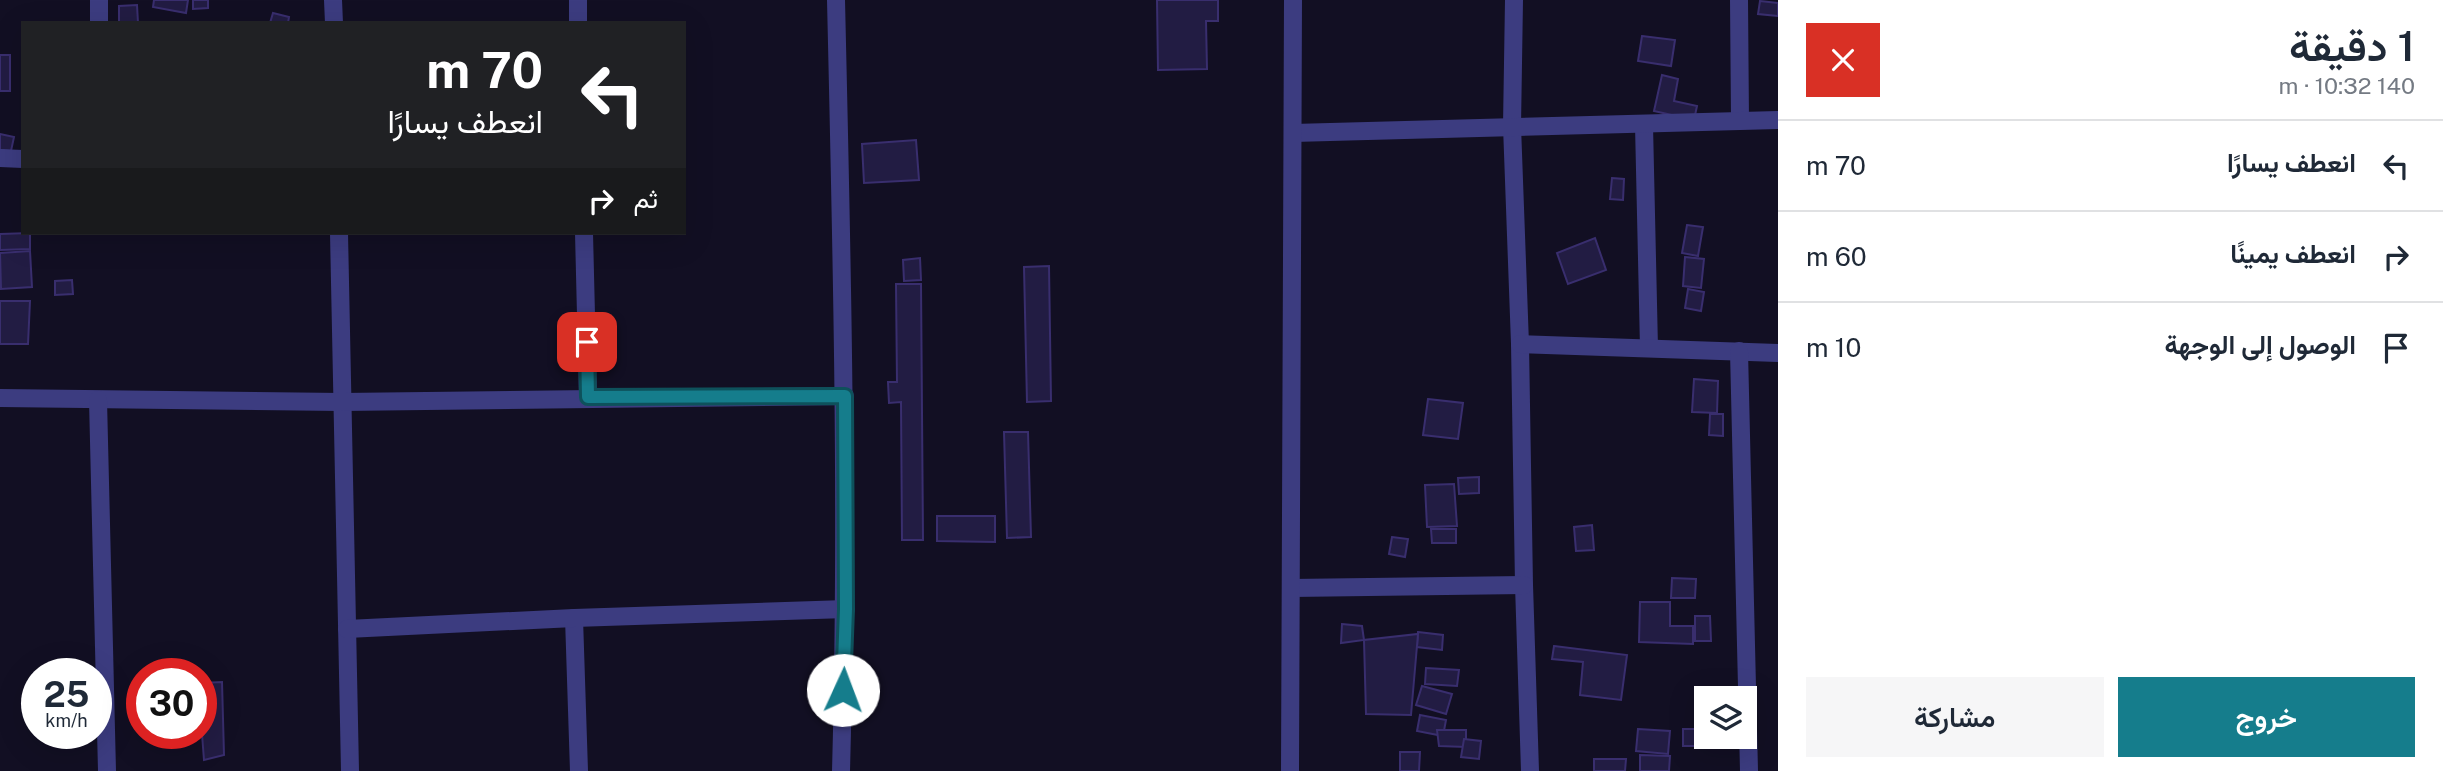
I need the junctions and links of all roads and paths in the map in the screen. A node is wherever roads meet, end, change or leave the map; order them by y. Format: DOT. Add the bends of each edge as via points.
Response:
graph roads {
  1 [pos="99,0"];
  2 [pos="333,0"];
  3 [pos="578,0"];
  4 [pos="836,0"];
  5 [pos="1293,0"];
  6 [pos="1514,0"];
  7 [pos="1739,0"];
  8 [pos="99,21"];
  9 [pos="334,21"];
  10 [pos="578,21"];
  11 [pos="1740,120"];
  12 [pos="1778,120"];
  13 [pos="1644,125"];
  14 [pos="1512,126"];
  15 [pos="1293,133"];
  16 [pos="0,159"];
  17 [pos="21,159"];
  18 [pos="339,235"];
  19 [pos="584,235"];
  20 [pos="1520,344"];
  21 [pos="1649,348"];
  22 [pos="1739,351"];
  23 [pos="1778,353"];
  24 [pos="845,396"];
  25 [pos="588,397"];
  26 [pos="0,398"];
  27 [pos="98,400"];
  28 [pos="342,402"];
  29 [pos="1524,585"];
  30 [pos="1291,588"];
  31 [pos="846,609"];
  32 [pos="574,618"];
  33 [pos="347,629"];
  34 [pos="107,771"];
  35 [pos="350,771"];
  36 [pos="579,771"];
  37 [pos="841,771"];
  38 [pos="1290,771"];
  39 [pos="1530,771"];
  40 [pos="1749,771"];
  1 -- 8 [label="street"];
  2 -- 9 [label="street"];
  3 -- 10 [label="street"];
  4 -- 24 [label="street"];
  5 -- 15 [label="street"];
  6 -- 14 [label="street"];
  7 -- 11 [label="street"];
  11 -- 12 [label="street"];
  11 -- 13 [label="street"];
  13 -- 14 [label="street"];
  13 -- 21 [label="street"];
  14 -- 15 [label="street"];
  14 -- 20 [label="street"];
  15 -- 30 [label="street"];
  16 -- 17 [label="street"];
  18 -- 28 [label="street"];
  19 -- 25 [label="street"];
  20 -- 21 [label="street"];
  20 -- 29 [label="street"];
  21 -- 22 [label="street"];
  22 -- 23 [label="street"];
  22 -- 40 [label="street"];
  24 -- 25 [label="street"];
  24 -- 31 [label="street"];
  25 -- 28 [label="street"];
  26 -- 27 [label="street"];
  27 -- 28 [label="street"];
  27 -- 34 [label="street"];
  28 -- 33 [label="street"];
  29 -- 30 [label="street"];
  29 -- 39 [label="street"];
  30 -- 38 [label="street"];
  31 -- 32 [label="street"];
  31 -- 37 [label="street"];
  32 -- 33 [label="street"];
  32 -- 36 [label="street"];
  33 -- 35 [label="street"];
}
